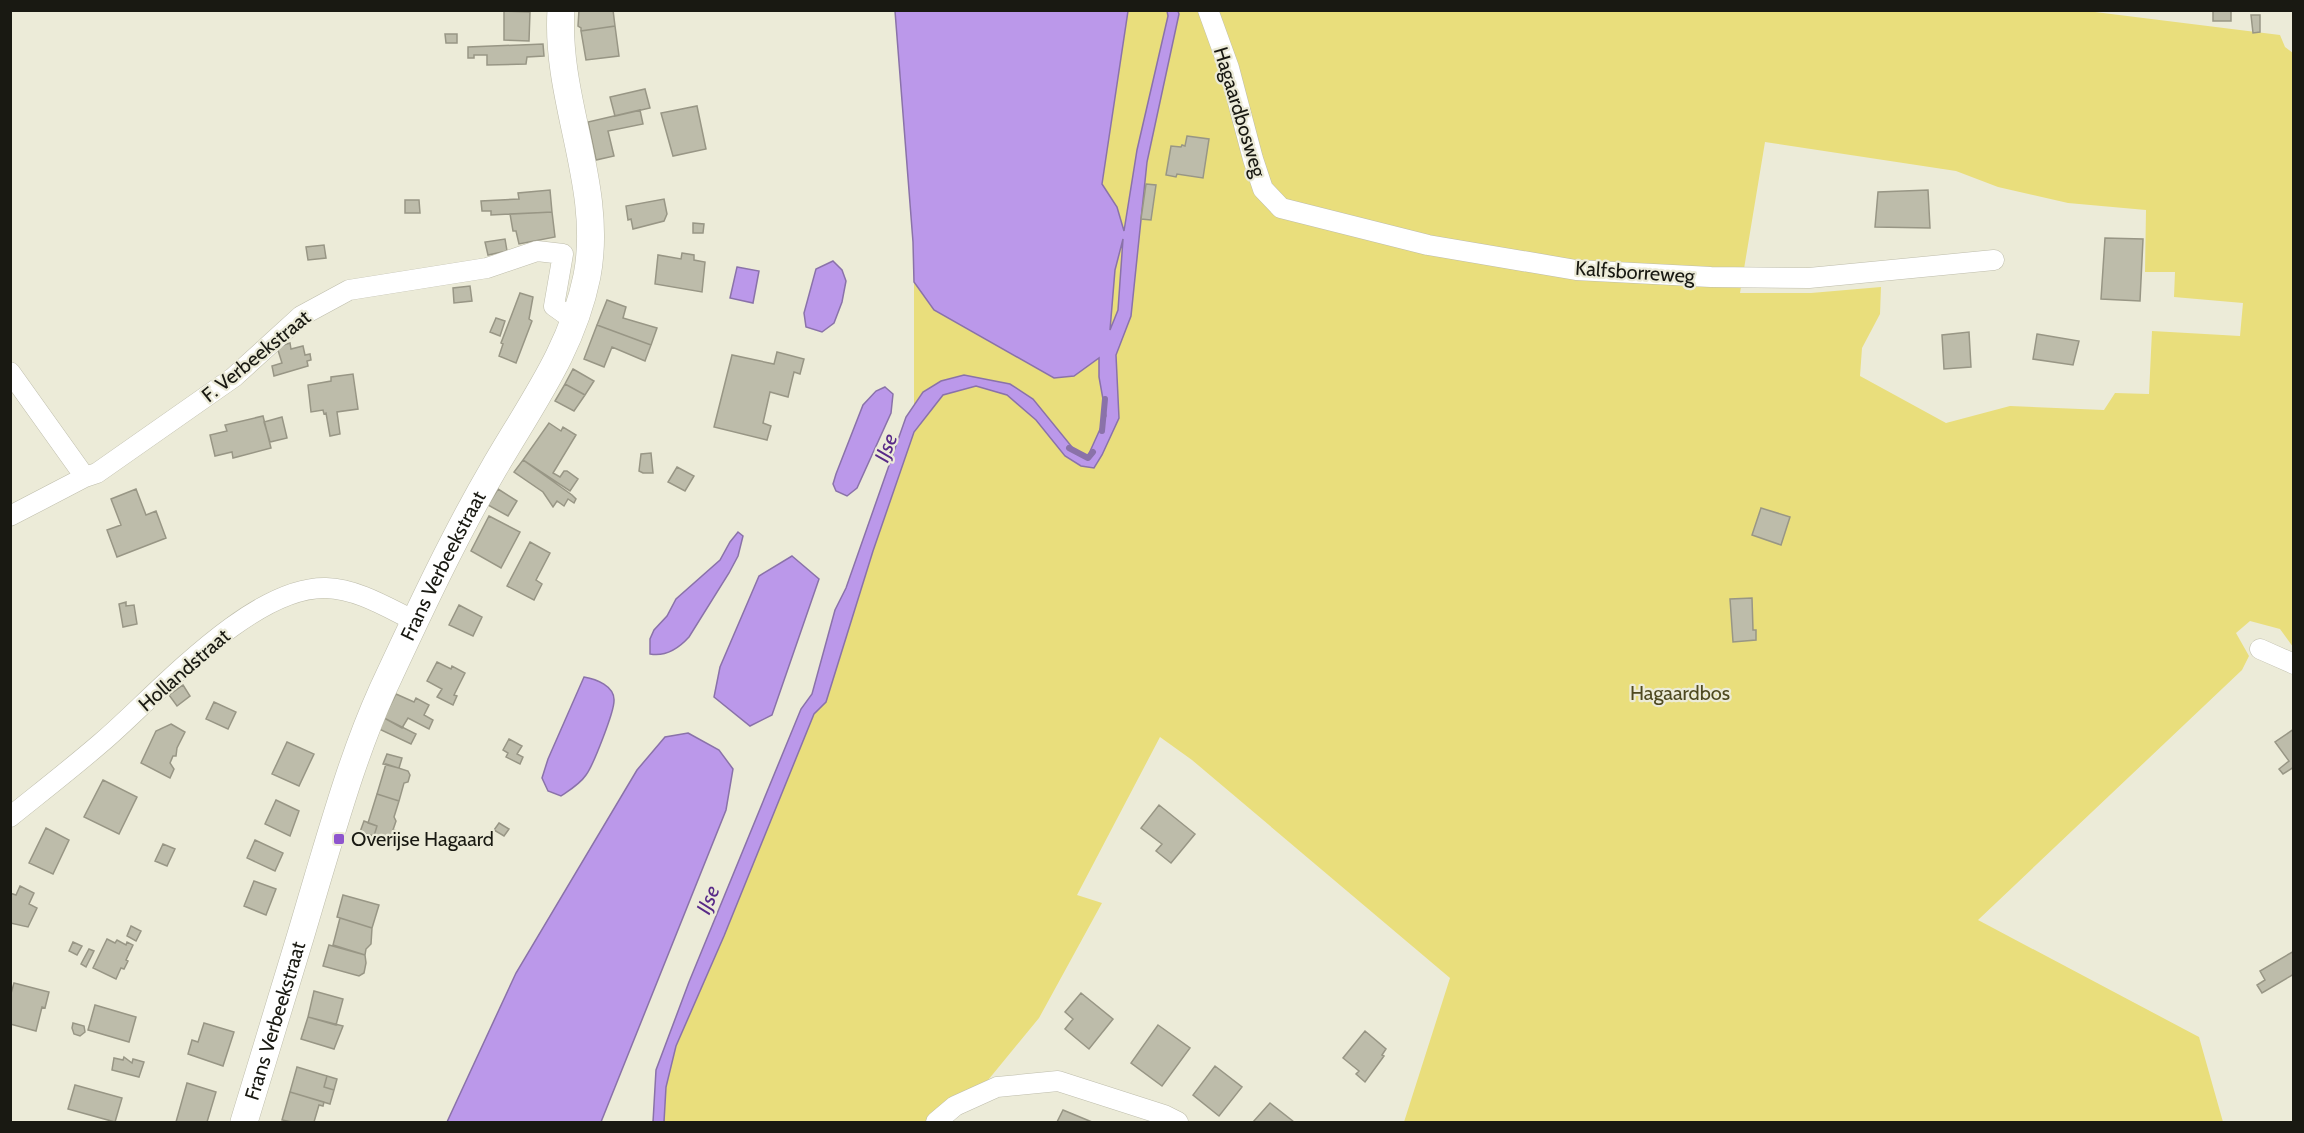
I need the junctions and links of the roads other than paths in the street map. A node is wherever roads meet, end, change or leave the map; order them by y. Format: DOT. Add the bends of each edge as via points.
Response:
graph roads {
  1 [pos="561,10"];
  2 [pos="1208,10"];
  3 [pos="1281,208"];
  4 [pos="1994,260"];
  5 [pos="575,321"];
  6 [pos="10,372"];
  7 [pos="85,477"];
  8 [pos="10,516"];
  9 [pos="415,621"];
  10 [pos="2260,649"];
  11 [pos="2294,664"];
  12 [pos="10,817"];
  13 [pos="244,1122"];
  14 [pos="936,1122"];
  15 [pos="1178,1122"];
  1 -- 5 [label="main road, Frans Verbeekstraat" via="564,77 588,203 587,272"];
  2 -- 3 [label="street, Hagaardbosweg" via="1229,68 1263,189"];
  3 -- 4 [label="street, Kalfsborreweg" via="1428,245 1576,270 1809,278"];
  5 -- 7 [label="street, F. Verbeekstraat" via="554,306 563,254 537,251 487,268 349,290 301,316 234,377 97,473"];
  5 -- 9 [label="main road, Frans Verbeekstraat" via="553,371 494,467"];
  6 -- 7 [label="street"];
  7 -- 8 [label="street"];
  9 -- 12 [label="street, Hollandstraat" via="348,592 326,588 295,592 218,636 102,742"];
  9 -- 13 [label="main road, Frans Verbeekstraat" via="364,731"];
  10 -- 11 [label="street"];
  14 -- 15 [label="street" via="955,1106 997,1087 1059,1081"];
}
